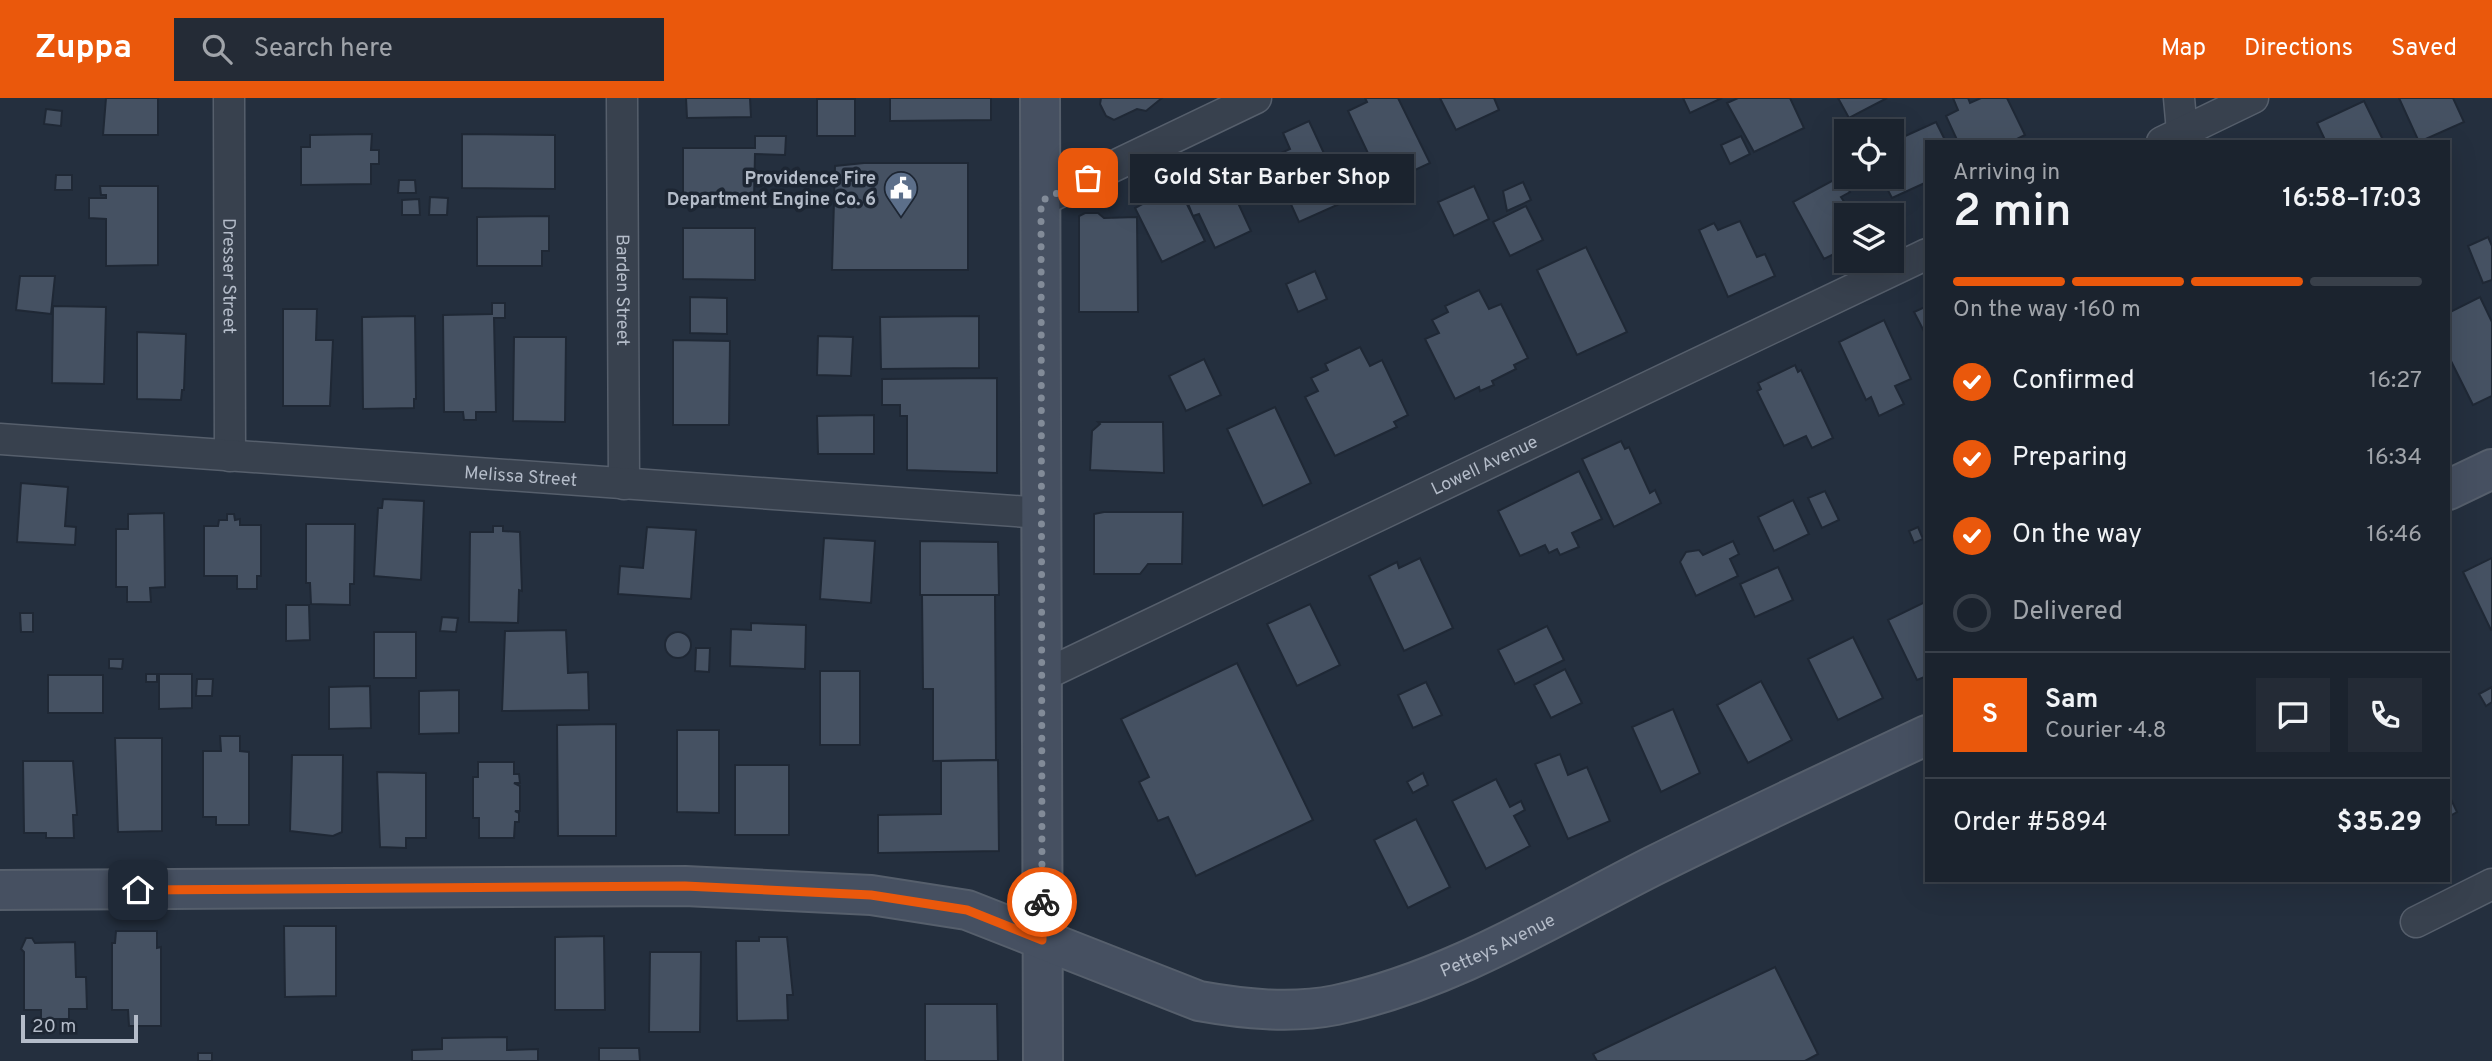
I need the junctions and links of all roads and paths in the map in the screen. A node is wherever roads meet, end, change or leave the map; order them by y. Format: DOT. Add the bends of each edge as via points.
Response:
graph roads {
  1 [pos="229,98"];
  2 [pos="622,98"];
  3 [pos="1040,98"];
  4 [pos="1256,98"];
  5 [pos="2179,98"];
  6 [pos="2253,98"];
  7 [pos="2175,139"];
  8 [pos="1041,201"];
  9 [pos="1925,255"];
  10 [pos="0,439"];
  11 [pos="230,456"];
  12 [pos="2492,469"];
  13 [pos="624,484"];
  14 [pos="2450,489"];
  15 [pos="1042,513"];
  16 [pos="1042,676"];
  17 [pos="1925,736"];
  18 [pos="2492,884"];
  19 [pos="0,890"];
  20 [pos="2416,922"];
  21 [pos="1042,940"];
  22 [pos="1043,1061"];
  1 -- 11 [label="street, Dresser Street"];
  2 -- 13 [label="street, Barden Street"];
  3 -- 8 [label="main road"];
  4 -- 8 [label="street"];
  5 -- 7 [label="street"];
  6 -- 7 [label="street"];
  8 -- 15 [label="main road"];
  9 -- 16 [label="street, Lowell Avenue"];
  10 -- 11 [label="street, Melissa Street"];
  11 -- 13 [label="street, Melissa Street"];
  12 -- 14 [label="main road"];
  13 -- 15 [label="street, Melissa Street"];
  15 -- 16 [label="main road"];
  16 -- 21 [label="main road"];
  17 -- 21 [label="main road, Petteys Avenue" via="1439,974 1335,1005 1277,1010 1199,1001"];
  18 -- 20 [label="street"];
  19 -- 21 [label="main road, Petteys Avenue" via="710,887 871,895 967,910"];
  21 -- 22 [label="main road"];
}
